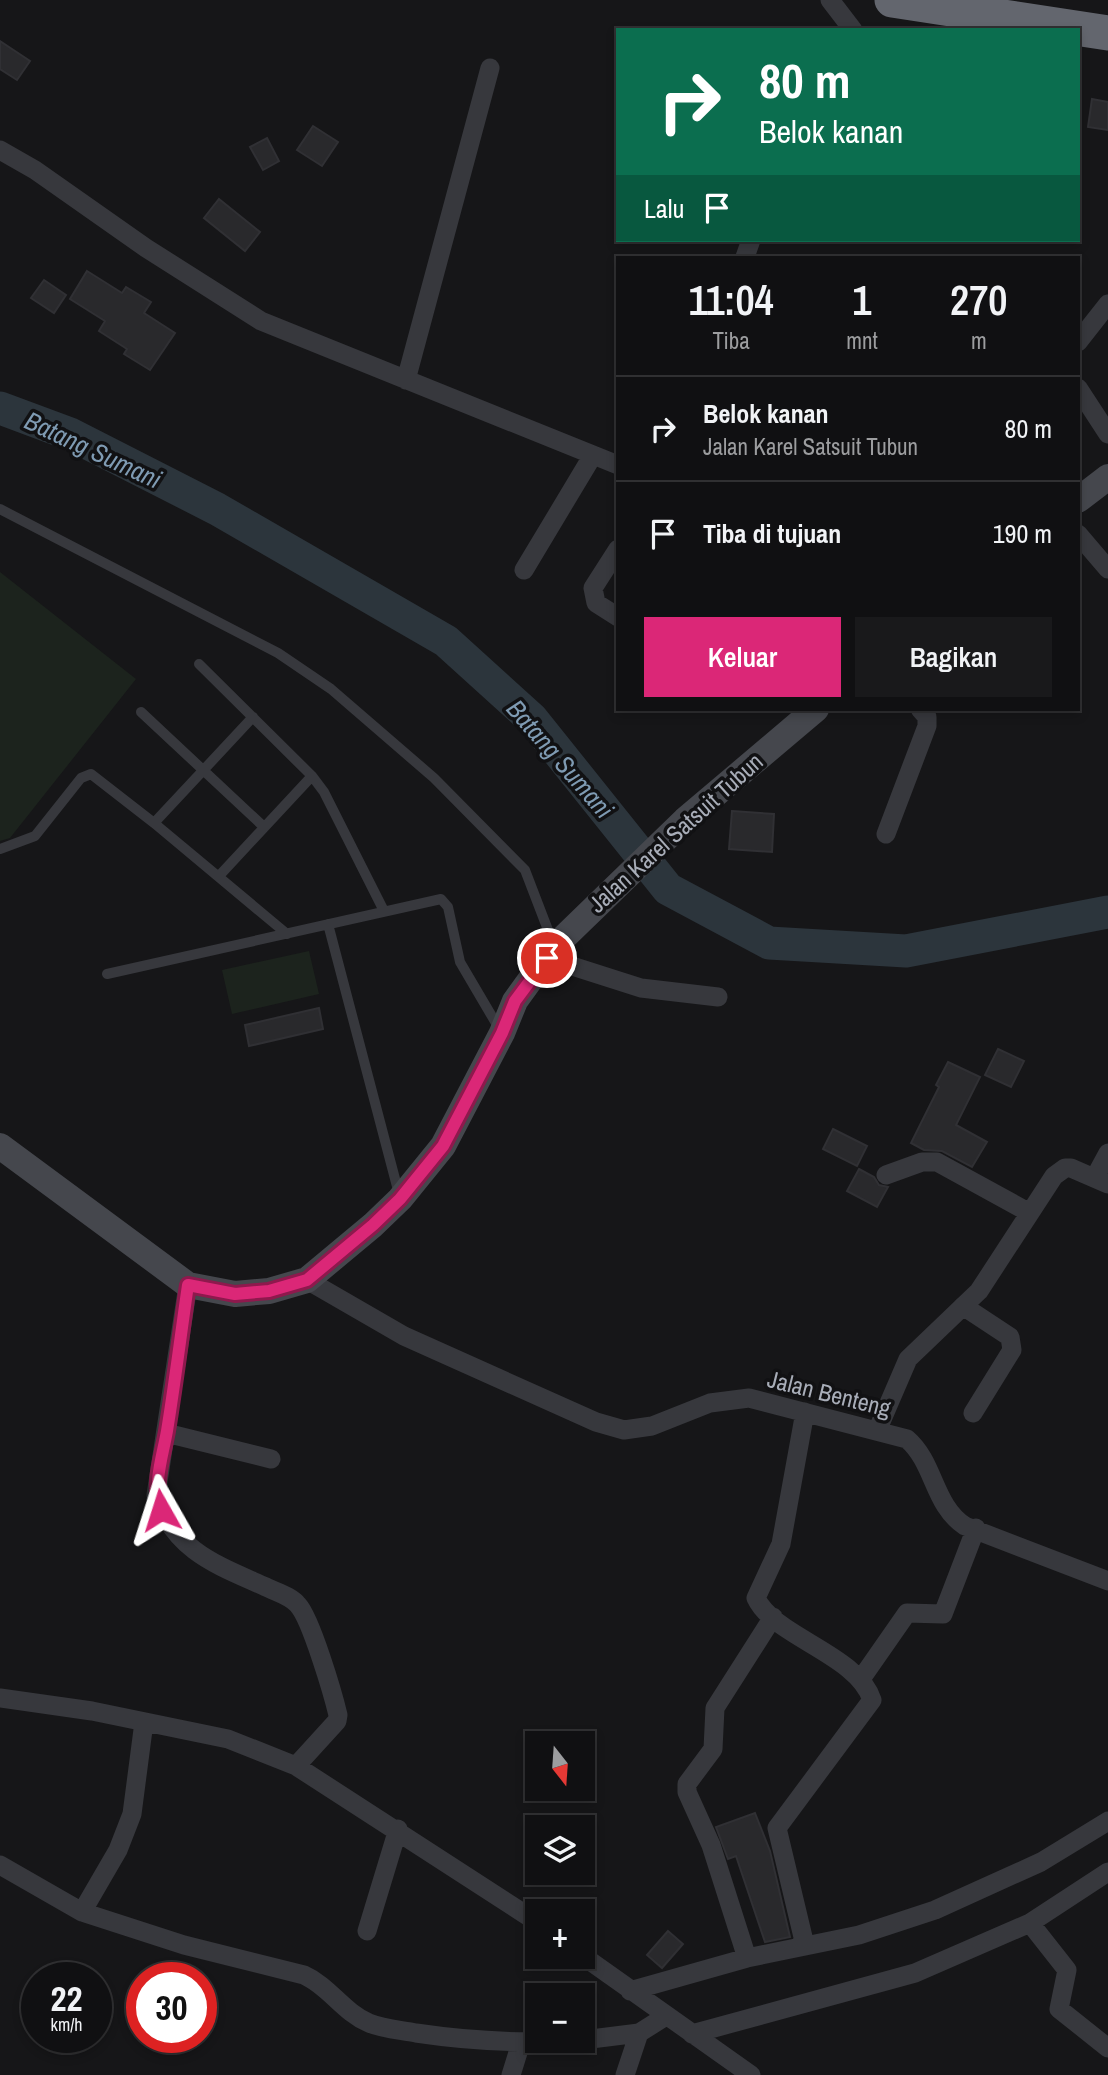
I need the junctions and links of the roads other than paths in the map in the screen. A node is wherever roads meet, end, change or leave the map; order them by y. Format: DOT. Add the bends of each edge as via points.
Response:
graph roads {
  1 [pos="830,0"];
  2 [pos="892,0"];
  3 [pos="1004,24"];
  4 [pos="851,28"];
  5 [pos="1050,28"];
  6 [pos="1080,31"];
  7 [pos="1108,33"];
  8 [pos="490,68"];
  9 [pos="0,150"];
  10 [pos="1108,304"];
  11 [pos="1080,339"];
  12 [pos="406,380"];
  13 [pos="1080,391"];
  14 [pos="1108,434"];
  15 [pos="593,455"];
  16 [pos="616,464"];
  17 [pos="1108,477"];
  18 [pos="1080,498"];
  19 [pos="0,509"];
  20 [pos="1080,536"];
  21 [pos="616,552"];
  22 [pos="1108,569"];
  23 [pos="524,570"];
  24 [pos="616,616"];
  25 [pos="199,664"];
  26 [pos="814,711"];
  27 [pos="922,711"];
  28 [pos="141,712"];
  29 [pos="253,717"];
  30 [pos="204,770"];
  31 [pos="312,776"];
  32 [pos="154,823"];
  33 [pos="264,827"];
  34 [pos="886,834"];
  35 [pos="0,849"];
  36 [pos="219,876"];
  37 [pos="384,911"];
  38 [pos="328,924"];
  39 [pos="287,934"];
  40 [pos="550,952"];
  41 [pos="107,974"];
  42 [pos="718,997"];
  43 [pos="502,1033"];
  44 [pos="0,1146"];
  45 [pos="1108,1153"];
  46 [pos="886,1175"];
  47 [pos="1102,1180"];
  48 [pos="400,1199"];
  49 [pos="1030,1213"];
  50 [pos="307,1280"];
  51 [pos="188,1285"];
  52 [pos="963,1306"];
  53 [pos="805,1412"];
  54 [pos="973,1413"];
  55 [pos="877,1431"];
  56 [pos="166,1433"];
  57 [pos="271,1459"];
  58 [pos="976,1528"];
  59 [pos="1108,1581"];
  60 [pos="773,1617"];
  61 [pos="861,1679"];
  62 [pos="0,1698"];
  63 [pos="144,1722"];
  64 [pos="296,1766"];
  65 [pos="1108,1821"];
  66 [pos="398,1829"];
  67 [pos="0,1865"];
  68 [pos="1108,1872"];
  69 [pos="82,1912"];
  70 [pos="525,1914"];
  71 [pos="1030,1923"];
  72 [pos="368,1931"];
  73 [pos="802,1945"];
  74 [pos="747,1958"];
  75 [pos="595,1965"];
  76 [pos="630,1991"];
  77 [pos="666,2016"];
  78 [pos="639,2033"];
  79 [pos="692,2035"];
  80 [pos="595,2038"];
  81 [pos="521,2043"];
  82 [pos="525,2043"];
  83 [pos="1108,2048"];
  84 [pos="511,2075"];
  85 [pos="625,2075"];
  86 [pos="751,2075"];
  1 -- 4 [label="street"];
  2 -- 3 [label="highway"];
  3 -- 5 [label="highway"];
  6 -- 7 [label="highway"];
  8 -- 12 [label="street"];
  9 -- 12 [label="street" via="248,315"];
  10 -- 11 [label="street"];
  12 -- 15 [label="street"];
  13 -- 14 [label="street"];
  15 -- 16 [label="street"];
  15 -- 23 [label="street"];
  17 -- 18 [label="street"];
  19 -- 40 [label="lane" via="278,653 331,689 434,778 525,870 542,907"];
  20 -- 22 [label="street"];
  21 -- 24 [label="street" via="593,588 596,603"];
  25 -- 29 [label="lane"];
  26 -- 40 [label="street, Jalan Karel Satsuit Tubun" via="685,820"];
  27 -- 34 [label="street" via="928,726"];
  28 -- 30 [label="lane"];
  29 -- 30 [label="lane"];
  29 -- 31 [label="lane"];
  30 -- 32 [label="lane"];
  30 -- 33 [label="lane"];
  31 -- 33 [label="lane"];
  31 -- 37 [label="lane" via="330,800"];
  32 -- 35 [label="lane" via="91,774 81,778 35,836"];
  32 -- 36 [label="lane"];
  33 -- 36 [label="lane"];
  36 -- 39 [label="lane"];
  37 -- 38 [label="lane"];
  37 -- 43 [label="lane" via="445,900 460,962"];
  38 -- 39 [label="lane"];
  38 -- 48 [label="lane"];
  39 -- 41 [label="lane"];
  40 -- 42 [label="street" via="641,988"];
  40 -- 43 [label="street, Jalan Karel Satsuit Tubun" via="515,1001"];
  43 -- 48 [label="street, Jalan Karel Satsuit Tubun" via="443,1146"];
  44 -- 51 [label="street, Jalan Karel Satsuit Tubun"];
  45 -- 47 [label="street"];
  46 -- 49 [label="street" via="922,1162 937,1162"];
  47 -- 49 [label="street" via="1071,1168 1059,1171"];
  48 -- 50 [label="street, Jalan Karel Satsuit Tubun"];
  49 -- 52 [label="street" via="979,1291"];
  50 -- 51 [label="street, Jalan Karel Satsuit Tubun" via="269,1291 235,1294"];
  50 -- 53 [label="street, Jalan Benteng" via="404,1336 596,1422 624,1430 652,1426 710,1403 749,1398"];
  51 -- 56 [label="street"];
  52 -- 54 [label="street" via="1012,1342 1012,1350"];
  52 -- 55 [label="street" via="908,1359"];
  53 -- 55 [label="street, Jalan Benteng"];
  53 -- 60 [label="street" via="781,1544 756,1594 758,1603"];
  55 -- 58 [label="street, Jalan Benteng" via="907,1439 919,1450 952,1517"];
  56 -- 57 [label="street"];
  56 -- 64 [label="street" via="156,1495 168,1524 201,1556 293,1600 305,1616 338,1715"];
  58 -- 59 [label="street, Jalan Benteng"];
  58 -- 61 [label="street" via="943,1614 907,1613"];
  60 -- 61 [label="street"];
  60 -- 74 [label="street" via="715,1707 713,1749 687,1784"];
  61 -- 73 [label="street" via="872,1696 871,1704 776,1828"];
  62 -- 63 [label="street"];
  63 -- 64 [label="street" via="228,1739"];
  63 -- 69 [label="street" via="132,1814"];
  64 -- 66 [label="street"];
  65 -- 73 [label="street" via="1041,1862 935,1910 859,1935"];
  66 -- 70 [label="street"];
  66 -- 72 [label="street"];
  67 -- 69 [label="street"];
  68 -- 71 [label="street"];
  69 -- 81 [label="street" via="184,1945 304,1975 369,2023 443,2037"];
  71 -- 79 [label="street" via="915,1973"];
  71 -- 83 [label="street" via="1067,1970 1059,2009"];
  73 -- 74 [label="street"];
  74 -- 76 [label="street"];
  75 -- 76 [label="street"];
  76 -- 77 [label="street"];
  77 -- 78 [label="street"];
  77 -- 79 [label="street"];
  78 -- 80 [label="street"];
  78 -- 85 [label="street"];
  79 -- 86 [label="street"];
  81 -- 82 [label="street"];
  81 -- 84 [label="street"];
}
